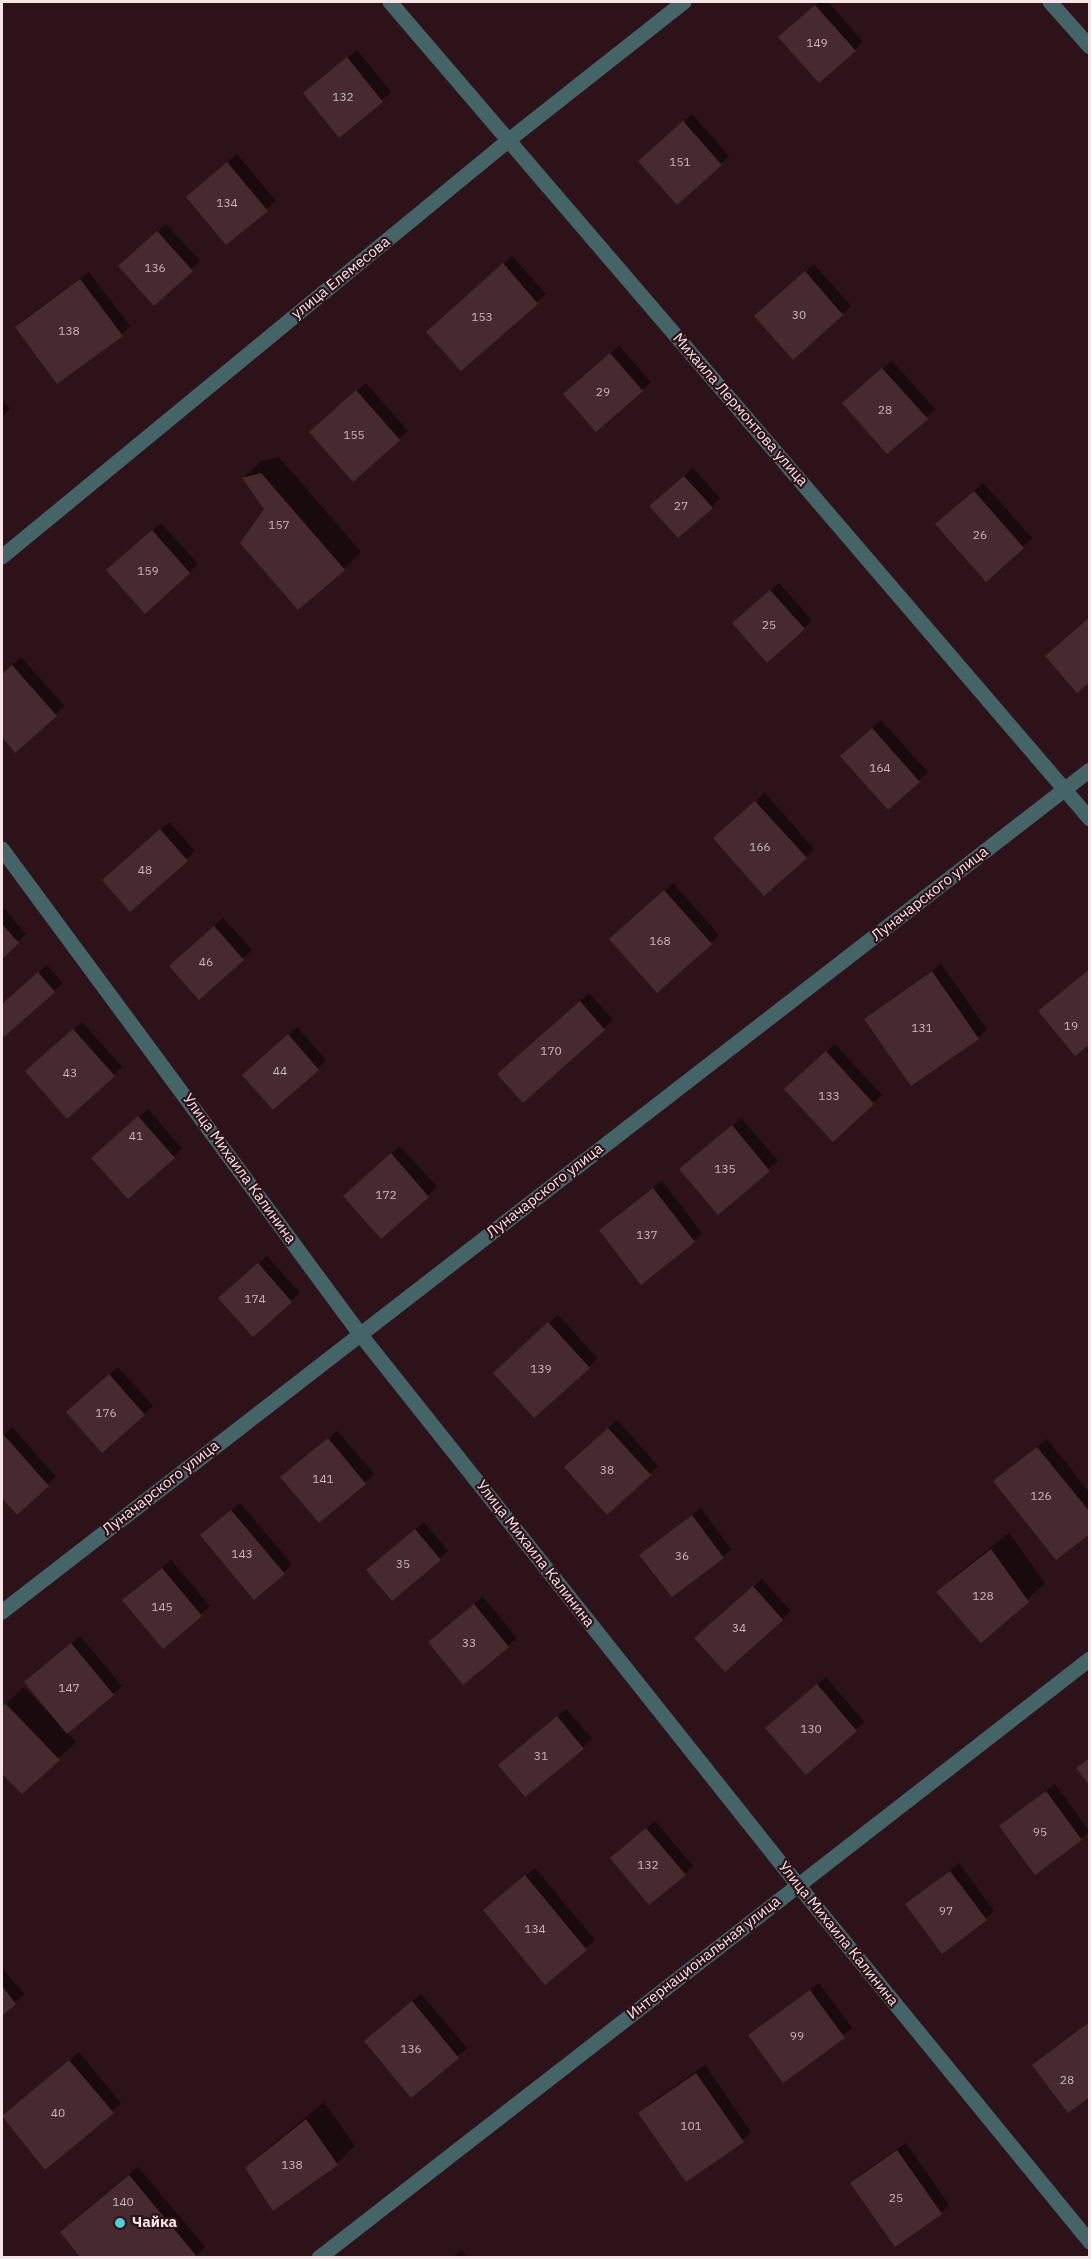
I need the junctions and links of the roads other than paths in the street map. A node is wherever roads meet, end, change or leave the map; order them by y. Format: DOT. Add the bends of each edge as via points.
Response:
graph roads {
  1 [pos="390,2"];
  2 [pos="684,2"];
  3 [pos="1050,2"];
  4 [pos="1089,47"];
  5 [pos="509,140"];
  6 [pos="2,557"];
  7 [pos="1089,770"];
  8 [pos="1065,790"];
  9 [pos="1089,819"];
  10 [pos="2,849"];
  11 [pos="360,1334"];
  12 [pos="2,1612"];
  13 [pos="1089,1659"];
  14 [pos="798,1885"];
  15 [pos="1089,2242"];
  16 [pos="319,2258"];
  1 -- 5 [label="street, Михаила Лермонтова улица"];
  2 -- 5 [label="street, улица Елемесова"];
  3 -- 4 [label="street"];
  5 -- 6 [label="street, улица Елемесова"];
  5 -- 8 [label="street, Михаила Лермонтова улица"];
  7 -- 8 [label="street, Луначарского улица"];
  8 -- 9 [label="street, Михаила Лермонтова улица"];
  8 -- 11 [label="street, Луначарского улица"];
  10 -- 11 [label="street, Улица Михаила Калинина"];
  11 -- 12 [label="street, Луначарского улица"];
  11 -- 14 [label="street, Улица Михаила Калинина"];
  13 -- 14 [label="street, Интернациональная улица"];
  14 -- 15 [label="street, Улица Михаила Калинина"];
  14 -- 16 [label="street, Интернациональная улица"];
}
